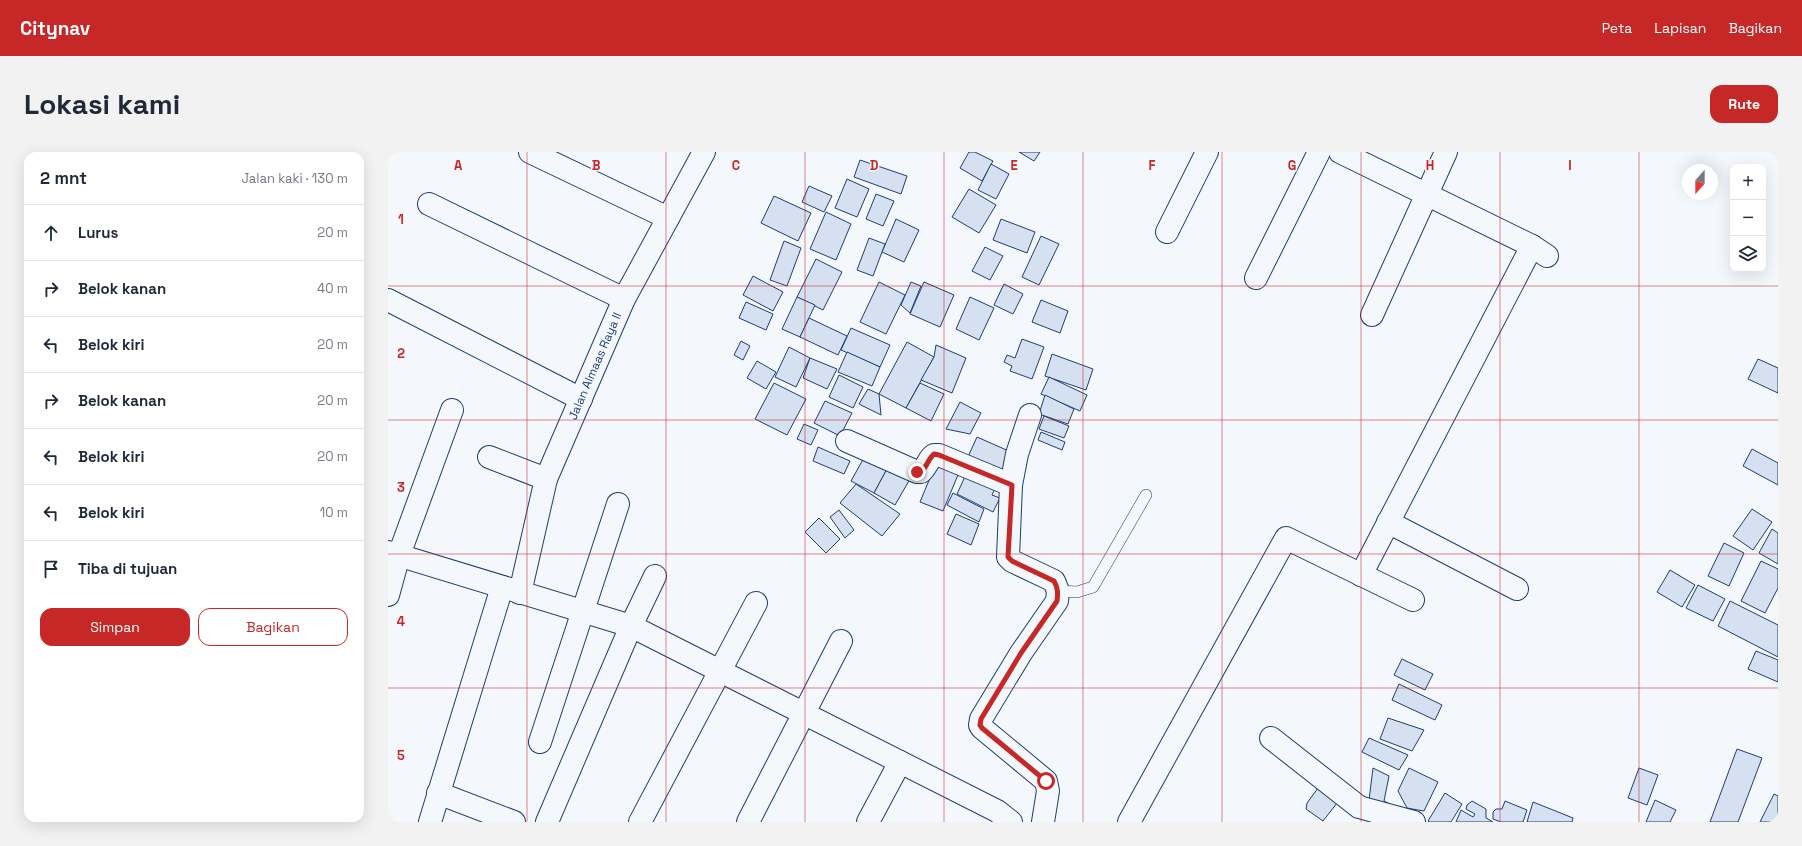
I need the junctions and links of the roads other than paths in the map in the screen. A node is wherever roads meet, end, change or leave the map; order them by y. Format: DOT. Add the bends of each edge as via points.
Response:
graph roads {
  1 [pos="530,152"];
  2 [pos="704,152"];
  3 [pos="1207,152"];
  4 [pos="1319,152"];
  5 [pos="1340,152"];
  6 [pos="1446,152"];
  7 [pos="1426,194"];
  8 [pos="429,204"];
  9 [pos="668,218"];
  10 [pos="1167,232"];
  11 [pos="1256,278"];
  12 [pos="624,299"];
  13 [pos="388,300"];
  14 [pos="1372,315"];
  15 [pos="580,400"];
  16 [pos="452,410"];
  17 [pos="1030,415"];
  18 [pos="847,441"];
  19 [pos="489,458"];
  20 [pos="546,479"];
  21 [pos="1012,485"];
  22 [pos="1146,494"];
  23 [pos="618,504"];
  24 [pos="1388,522"];
  25 [pos="393,554"];
  26 [pos="1361,575"];
  27 [pos="655,576"];
  28 [pos="1517,589"];
  29 [pos="511,590"];
  30 [pos="1058,591"];
  31 [pos="388,595"];
  32 [pos="1413,600"];
  33 [pos="756,603"];
  34 [pos="584,612"];
  35 [pos="631,626"];
  36 [pos="841,641"];
  37 [pos="720,671"];
  38 [pos="803,713"];
  39 [pos="1271,738"];
  40 [pos="540,742"];
  41 [pos="900,762"];
  42 [pos="438,793"];
  43 [pos="430,822"];
  44 [pos="514,822"];
  45 [pos="547,822"];
  46 [pos="640,822"];
  47 [pos="748,822"];
  48 [pos="868,822"];
  49 [pos="1011,822"];
  50 [pos="1043,822"];
  51 [pos="1129,822"];
  52 [pos="1414,822"];
  1 -- 9 [label="street"];
  2 -- 9 [label="street, Jalan Almaas Raya II"];
  3 -- 10 [label="street"];
  4 -- 11 [label="street"];
  5 -- 7 [label="street"];
  6 -- 7 [label="street"];
  7 -- 14 [label="street"];
  7 -- 24 [label="street" via="1540,251"];
  8 -- 12 [label="street"];
  9 -- 12 [label="street, Jalan Almaas Raya II"];
  12 -- 15 [label="street, Jalan Almaas Raya II"];
  13 -- 15 [label="street"];
  15 -- 20 [label="street, Jalan Almaas Raya II"];
  16 -- 25 [label="street"];
  17 -- 21 [label="street" via="1017,454"];
  18 -- 21 [label="street" via="917,472 924,470 934,454"];
  19 -- 20 [label="street"];
  20 -- 29 [label="street, Jalan Almaas Raya II"];
  21 -- 30 [label="street" via="1008,557 1054,581"];
  22 -- 30 [label="lane" via="1093,587 1077,592"];
  23 -- 34 [label="street"];
  24 -- 26 [label="street"];
  24 -- 28 [label="street"];
  25 -- 29 [label="street"];
  25 -- 31 [label="street"];
  26 -- 32 [label="street"];
  26 -- 51 [label="street" via="1286,538"];
  27 -- 35 [label="street"];
  29 -- 34 [label="street"];
  29 -- 42 [label="street, Jalan Almaas Raya II"];
  30 -- 50 [label="street" via="1057,601 1021,653 981,719 980,725 1046,781 1048,791"];
  33 -- 37 [label="street"];
  34 -- 35 [label="street"];
  34 -- 40 [label="street"];
  35 -- 37 [label="street"];
  35 -- 45 [label="street"];
  36 -- 38 [label="street"];
  37 -- 38 [label="street"];
  37 -- 46 [label="street"];
  38 -- 41 [label="street"];
  38 -- 47 [label="street"];
  39 -- 52 [label="street" via="1359,807"];
  41 -- 48 [label="street"];
  41 -- 49 [label="street" via="997,811"];
  42 -- 43 [label="street, Jalan Almaas Raya II"];
  42 -- 44 [label="street"];
}
